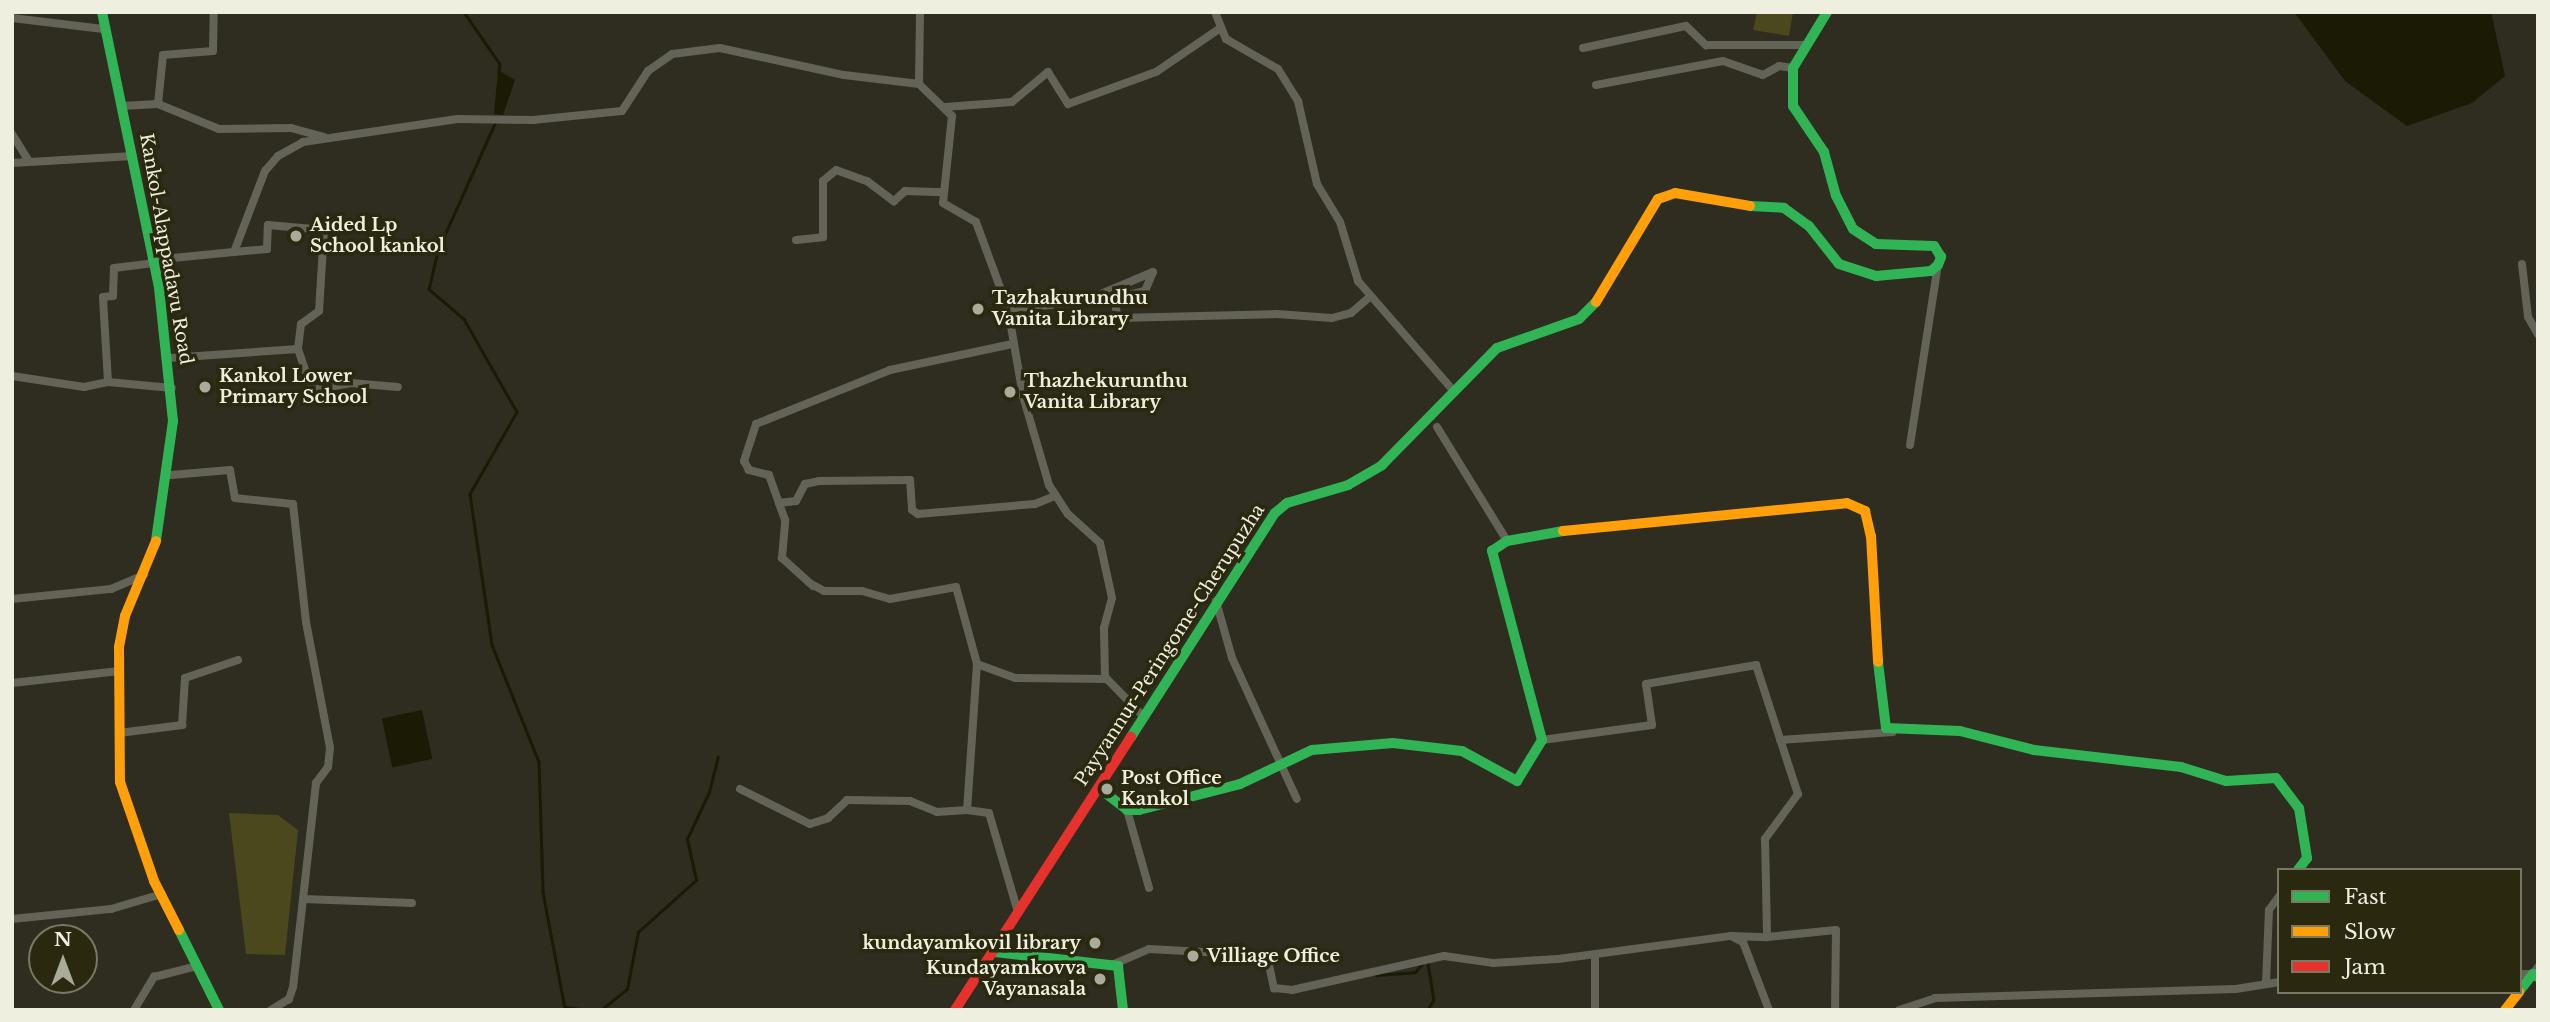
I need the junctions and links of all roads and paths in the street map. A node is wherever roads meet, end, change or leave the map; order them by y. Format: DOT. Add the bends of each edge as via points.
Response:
graph roads {
  1 [pos="102,12"];
  2 [pos="214,12"];
  3 [pos="920,12"];
  4 [pos="1215,12"];
  5 [pos="1827,12"];
  6 [pos="12,18"];
  7 [pos="103,29"];
  8 [pos="1220,29"];
  9 [pos="1804,45"];
  10 [pos="1583,48"];
  11 [pos="1793,68"];
  12 [pos="919,83"];
  13 [pos="1596,85"];
  14 [pos="158,104"];
  15 [pos="121,106"];
  16 [pos="945,107"];
  17 [pos="12,134"];
  18 [pos="329,139"];
  19 [pos="133,156"];
  20 [pos="28,160"];
  21 [pos="12,163"];
  22 [pos="943,192"];
  23 [pos="796,240"];
  24 [pos="234,251"];
  25 [pos="152,261"];
  26 [pos="2522,264"];
  27 [pos="1938,265"];
  28 [pos="1368,298"];
  29 [pos="1008,309"];
  30 [pos="2538,334"];
  31 [pos="1012,344"];
  32 [pos="298,349"];
  33 [pos="169,358"];
  34 [pos="12,376"];
  35 [pos="108,382"];
  36 [pos="398,387"];
  37 [pos="172,388"];
  38 [pos="1452,389"];
  39 [pos="1437,427"];
  40 [pos="1910,445"];
  41 [pos="171,475"];
  42 [pos="1055,496"];
  43 [pos="779,503"];
  44 [pos="1507,541"];
  45 [pos="144,575"];
  46 [pos="807,575"];
  47 [pos="813,586"];
  48 [pos="12,599"];
  49 [pos="1216,601"];
  50 [pos="238,660"];
  51 [pos="977,664"];
  52 [pos="119,671"];
  53 [pos="1104,678"];
  54 [pos="12,683"];
  55 [pos="1143,717"];
  56 [pos="1893,732"];
  57 [pos="119,733"];
  58 [pos="1542,740"];
  59 [pos="1780,740"];
  60 [pos="1280,767"];
  61 [pos="1099,788"];
  62 [pos="740,789"];
  63 [pos="1297,799"];
  64 [pos="967,810"];
  65 [pos="1127,810"];
  66 [pos="2300,868"];
  67 [pos="1149,888"];
  68 [pos="162,894"];
  69 [pos="303,899"];
  70 [pos="2277,899"];
  71 [pos="412,903"];
  72 [pos="1018,912"];
  73 [pos="12,919"];
  74 [pos="1731,936"];
  75 [pos="1767,937"];
  76 [pos="995,952"];
  77 [pos="1595,954"];
  78 [pos="1114,964"];
  79 [pos="197,965"];
  80 [pos="2536,973"];
  81 [pos="2277,982"];
  82 [pos="2266,984"];
  83 [pos="2522,988"];
  84 [pos="2517,994"];
  85 [pos="134,1010"];
  86 [pos="219,1010"];
  87 [pos="271,1010"];
  88 [pos="955,1010"];
  89 [pos="1123,1010"];
  90 [pos="1595,1010"];
  91 [pos="1769,1010"];
  92 [pos="1835,1010"];
  93 [pos="1899,1010"];
  94 [pos="2505,1010"];
  1 -- 7 [label="main road, Kankol-Alappadavu Road"];
  2 -- 14 [label="street" via="213,51 163,55"];
  3 -- 12 [label="street"];
  4 -- 8 [label="street"];
  5 -- 9 [label="main road"];
  6 -- 7 [label="street"];
  7 -- 15 [label="main road, Kankol-Alappadavu Road"];
  8 -- 16 [label="street" via="1156,72 1068,104 1048,72 1013,102"];
  8 -- 28 [label="street" via="1226,39 1278,69 1297,101 1317,184 1340,222 1351,265"];
  9 -- 10 [label="street" via="1706,46 1686,26"];
  9 -- 11 [label="main road"];
  11 -- 13 [label="street" via="1779,66 1763,75 1723,61"];
  11 -- 27 [label="main road" via="1793,106 1824,152 1845,219 1875,244 1934,246 1941,257"];
  12 -- 16 [label="street"];
  12 -- 18 [label="street" via="709,49 672,54 648,71 622,111 533,120 457,119"];
  14 -- 15 [label="street"];
  14 -- 18 [label="street" via="219,129 291,128"];
  15 -- 19 [label="main road, Kankol-Alappadavu Road"];
  16 -- 22 [label="street" via="952,116 952,133"];
  17 -- 20 [label="street"];
  18 -- 24 [label="street" via="303,142 278,156 257,190"];
  19 -- 20 [label="street"];
  19 -- 25 [label="main road, Kankol-Alappadavu Road"];
  20 -- 21 [label="street"];
  22 -- 23 [label="street" via="905,191 894,201 867,181 836,170 823,181 823,236"];
  22 -- 29 [label="street" via="949,211 976,222"];
  24 -- 25 [label="street"];
  24 -- 32 [label="street" via="268,249 268,225 324,230 319,311 301,324"];
  25 -- 33 [label="main road, Kankol-Alappadavu Road"];
  25 -- 35 [label="street" via="114,268 113,296 103,297"];
  26 -- 30 [label="street" via="2528,317"];
  27 -- 38 [label="main road, Payyannur-Peringome-Cherupuzha" via="1931,271 1897,275 1857,272 1839,264 1794,212 1666,195 1649,210 1606,292 1579,319 1513,338"];
  27 -- 40 [label="street"];
  28 -- 29 [label="street" via="1351,313 1332,318 1277,314 1118,318 1114,298 1145,291 1153,272 1082,302"];
  28 -- 38 [label="street"];
  29 -- 31 [label="street"];
  31 -- 42 [label="street"];
  31 -- 43 [label="street" via="890,370 756,425 744,461 749,470 769,475"];
  32 -- 33 [label="street"];
  32 -- 36 [label="street" via="312,390 351,383"];
  33 -- 37 [label="main road, Kankol-Alappadavu Road"];
  34 -- 35 [label="street" via="85,387"];
  35 -- 37 [label="street"];
  37 -- 41 [label="main road, Kankol-Alappadavu Road"];
  38 -- 49 [label="main road, Payyannur-Peringome-Cherupuzha" via="1382,465 1348,485 1287,503 1275,513"];
  39 -- 44 [label="street"];
  41 -- 45 [label="main road, Kankol-Alappadavu Road" via="162,527"];
  41 -- 69 [label="street" via="230,470 239,500 293,505 306,622 330,748 328,767 316,783"];
  42 -- 43 [label="street" via="1035,505 918,514 912,510 910,480 819,481 805,484 796,501"];
  42 -- 53 [label="street" via="1068,514 1093,531 1108,575 1112,598 1104,628"];
  43 -- 47 [label="street" via="786,535 782,558"];
  44 -- 56 [label="main road" via="1727,510 1857,505 1865,511 1871,536 1881,706 1886,728"];
  44 -- 58 [label="main road" via="1492,551"];
  45 -- 48 [label="street" via="125,578 111,589"];
  45 -- 52 [label="main road, Kankol-Alappadavu Road" via="121,631"];
  46 -- 47 [label="street"];
  47 -- 51 [label="street" via="890,599 956,587"];
  49 -- 55 [label="main road, Payyannur-Peringome-Cherupuzha"];
  49 -- 60 [label="street" via="1233,658"];
  50 -- 57 [label="street" via="186,678 182,725"];
  51 -- 53 [label="street" via="1016,678"];
  51 -- 64 [label="street"];
  52 -- 54 [label="street"];
  52 -- 57 [label="main road, Kankol-Alappadavu Road"];
  53 -- 55 [label="street"];
  55 -- 61 [label="main road, Payyannur-Peringome-Cherupuzha"];
  56 -- 59 [label="street"];
  56 -- 66 [label="main road" via="1960,731 2034,750 2181,767 2226,781 2276,778 2299,808 2307,858"];
  57 -- 68 [label="main road, Kankol-Alappadavu Road" via="120,782 128,813"];
  58 -- 59 [label="street" via="1652,725 1646,684 1756,665"];
  58 -- 60 [label="main road" via="1517,781 1462,751 1393,743 1312,750"];
  59 -- 75 [label="street" via="1798,793 1765,839"];
  60 -- 63 [label="street"];
  60 -- 65 [label="main road" via="1208,793"];
  61 -- 65 [label="main road"];
  61 -- 72 [label="main road, Payyannur-Peringome-Cherupuzha"];
  62 -- 64 [label="street" via="810,824 828,817 848,800 911,801 937,811"];
  64 -- 72 [label="street" via="989,813"];
  65 -- 67 [label="street"];
  68 -- 73 [label="street" via="111,909"];
  68 -- 79 [label="main road, Kankol-Alappadavu Road"];
  69 -- 71 [label="street"];
  69 -- 87 [label="street" via="293,988 289,999"];
  70 -- 82 [label="street" via="2269,910"];
  72 -- 76 [label="main road, Payyannur-Peringome-Cherupuzha"];
  74 -- 75 [label="street"];
  74 -- 77 [label="street"];
  74 -- 91 [label="street" via="1743,943"];
  75 -- 92 [label="street" via="1836,930"];
  76 -- 78 [label="main road"];
  76 -- 88 [label="main road, Payyannur-Peringome-Cherupuzha"];
  77 -- 78 [label="street" via="1493,962 1444,956 1292,990 1273,988 1269,965 1258,955 1149,949"];
  77 -- 90 [label="street"];
  78 -- 89 [label="main road"];
  79 -- 85 [label="street" via="154,976"];
  79 -- 86 [label="main road, Kankol-Alappadavu Road"];
  80 -- 83 [label="main road"];
  81 -- 82 [label="street"];
  82 -- 93 [label="street" via="1935,998"];
  84 -- 94 [label="main road"];
}
